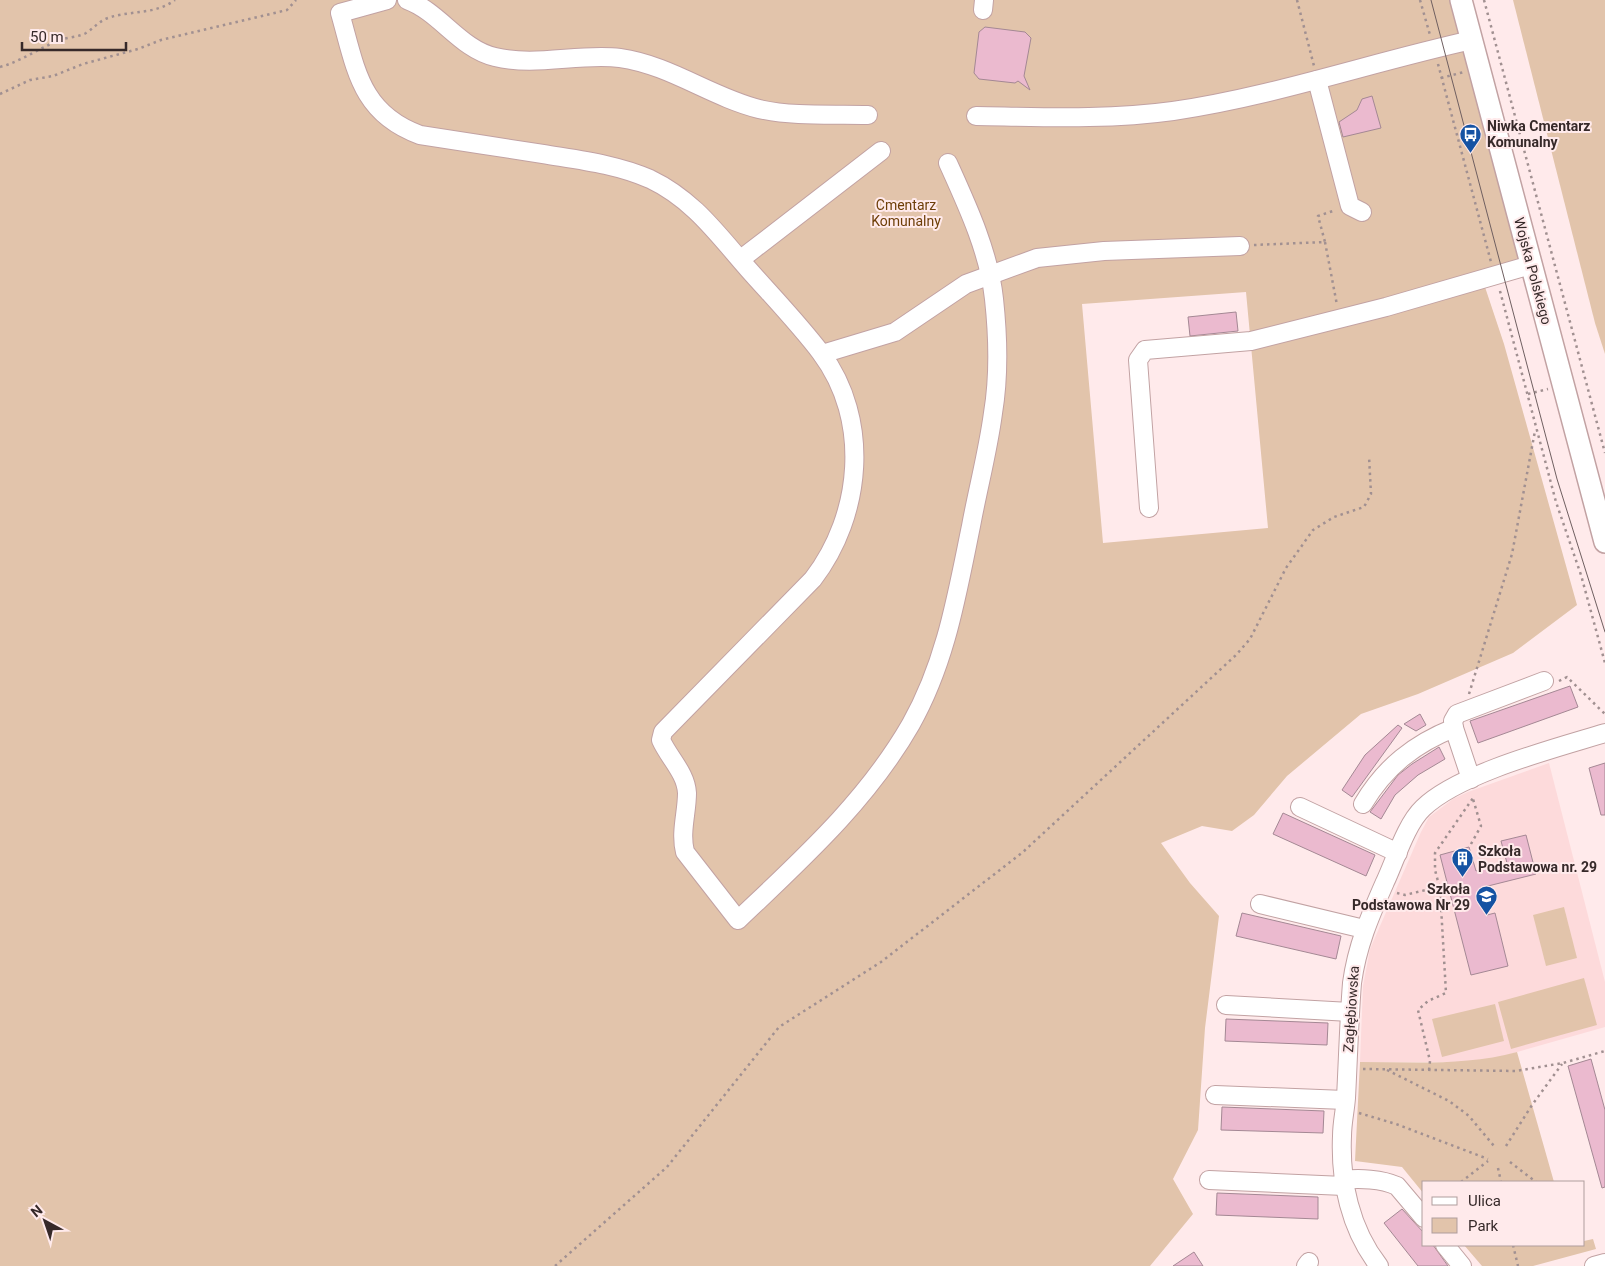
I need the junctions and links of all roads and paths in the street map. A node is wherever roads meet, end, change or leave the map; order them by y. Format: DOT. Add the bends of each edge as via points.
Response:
graph roads {
  1 [pos="175,0"];
  2 [pos="296,0"];
  3 [pos="387,0"];
  4 [pos="407,0"];
  5 [pos="1297,0"];
  6 [pos="1420,0"];
  7 [pos="1461,0"];
  8 [pos="1484,0"];
  9 [pos="1472,40"];
  10 [pos="1434,50"];
  11 [pos="0,67"];
  12 [pos="1317,80"];
  13 [pos="0,94"];
  14 [pos="868,114"];
  15 [pos="976,116"];
  16 [pos="881,151"];
  17 [pos="948,163"];
  18 [pos="1356,209"];
  19 [pos="1325,242"];
  20 [pos="1240,246"];
  21 [pos="741,259"];
  22 [pos="1531,265"];
  23 [pos="989,274"];
  24 [pos="1496,276"];
  25 [pos="1320,324"];
  26 [pos="822,354"];
  27 [pos="1537,430"];
  28 [pos="1605,453"];
  29 [pos="1369,456"];
  30 [pos="1149,508"];
  31 [pos="1605,542"];
  32 [pos="1605,663"];
  33 [pos="1551,681"];
  34 [pos="1464,710"];
  35 [pos="1605,714"];
  36 [pos="1454,728"];
  37 [pos="1605,733"];
  38 [pos="1471,785"];
  39 [pos="1473,798"];
  40 [pos="1363,804"];
  41 [pos="1300,807"];
  42 [pos="1471,844"];
  43 [pos="1398,853"];
  44 [pos="1448,885"];
  45 [pos="1439,887"];
  46 [pos="1394,893"];
  47 [pos="1260,904"];
  48 [pos="1364,928"];
  49 [pos="1226,1005"];
  50 [pos="1350,1012"];
  51 [pos="1605,1051"];
  52 [pos="1563,1063"];
  53 [pos="1362,1069"];
  54 [pos="1385,1070"];
  55 [pos="1429,1070"];
  56 [pos="1214,1095"];
  57 [pos="1349,1106"];
  58 [pos="1494,1146"];
  59 [pos="1506,1146"];
  60 [pos="1510,1162"];
  61 [pos="1498,1168"];
  62 [pos="1209,1180"];
  63 [pos="1463,1181"];
  64 [pos="1501,1181"];
  65 [pos="1535,1181"];
  66 [pos="1343,1183"];
  67 [pos="1422,1216"];
  68 [pos="1446,1246"];
  69 [pos="1513,1246"];
  70 [pos="1605,1263"];
  71 [pos="556,1266"];
  72 [pos="1378,1266"];
  73 [pos="1462,1266"];
  74 [pos="1518,1266"];
  75 [pos="1594,1266"];
  1 -- 11 [label="path" via="155,10 108,18 85,34 66,37 21,61"];
  2 -- 13 [label="path" via="287,10 161,40 53,76 30,80"];
  3 -- 26 [label="street" via="340,13 362,84 379,111 394,124 420,135 581,160 650,180 691,205"];
  4 -- 14 [label="street" via="474,48 495,57 548,60 619,58 662,69 758,109"];
  5 -- 12 [label="path"];
  6 -- 10 [label="path"];
  7 -- 9 [label="main road, Wojska Polskiego"];
  8 -- 28 [label="path"];
  9 -- 10 [label="street"];
  9 -- 22 [label="main road, Wojska Polskiego"];
  10 -- 12 [label="street"];
  10 -- 24 [label="path"];
  12 -- 15 [label="street" via="1229,101 1115,117"];
  12 -- 18 [label="street"];
  16 -- 21 [label="street"];
  17 -- 23 [label="street" via="980,241"];
  18 -- 19 [label="path" via="1318,216"];
  19 -- 20 [label="path"];
  19 -- 25 [label="path" via="1337,306 1318,315"];
  20 -- 23 [label="street" via="1065,254 1037,258"];
  22 -- 24 [label="street"];
  22 -- 31 [label="main road, Wojska Polskiego"];
  23 -- 26 [label="street" via="940,300 896,332"];
  23 -- 26 [label="street" via="996,338 993,413 951,623 940,658 911,724 858,800 834,828 738,920 685,852 684,782 661,740 663,732 813,579 839,538 849,511 854,483 853,437 842,394"];
  24 -- 25 [label="street"];
  24 -- 27 [label="path"];
  25 -- 30 [label="street" via="1251,341 1145,350 1138,360"];
  27 -- 32 [label="path"];
  27 -- 34 [label="path" via="1529,456 1512,554"];
  29 -- 71 [label="path" via="1371,494 1364,507 1334,517 1314,530 1286,568 1250,639 1236,655 1023,852 881,962 779,1027 667,1168"];
  33 -- 34 [label="street"];
  33 -- 35 [label="path" via="1567,678"];
  34 -- 36 [label="street" via="1453,721"];
  36 -- 38 [label="street"];
  36 -- 40 [label="street" via="1404,755 1376,782"];
  37 -- 38 [label="street, Zagłębiowska" via="1550,750"];
  38 -- 39 [label="path"];
  38 -- 43 [label="street, Zagłębiowska" via="1440,794 1422,809"];
  39 -- 42 [label="path" via="1481,826"];
  39 -- 45 [label="path" via="1435,853"];
  41 -- 43 [label="street"];
  43 -- 48 [label="street, Zagłębiowska"];
  44 -- 45 [label="path"];
  45 -- 46 [label="path" via="1405,895"];
  45 -- 55 [label="path" via="1446,993 1418,1010 1430,1061"];
  47 -- 48 [label="street"];
  48 -- 50 [label="street, Zagłębiowska" via="1355,959"];
  49 -- 50 [label="street"];
  50 -- 57 [label="street, Zagłębiowska"];
  51 -- 52 [label="path"];
  52 -- 55 [label="path" via="1516,1071"];
  52 -- 59 [label="path"];
  53 -- 54 [label="path"];
  54 -- 55 [label="path"];
  54 -- 58 [label="path" via="1449,1101 1469,1116"];
  56 -- 57 [label="street"];
  57 -- 63 [label="path" via="1488,1160"];
  57 -- 66 [label="street, Zagłębiowska" via="1342,1135"];
  60 -- 65 [label="path"];
  61 -- 64 [label="path"];
  62 -- 66 [label="street"];
  66 -- 67 [label="street" via="1353,1178 1391,1183"];
  66 -- 72 [label="street, Zagłębiowska" via="1360,1234"];
  68 -- 73 [label="street"];
  69 -- 74 [label="path"];
  70 -- 75 [label="street"];
}
